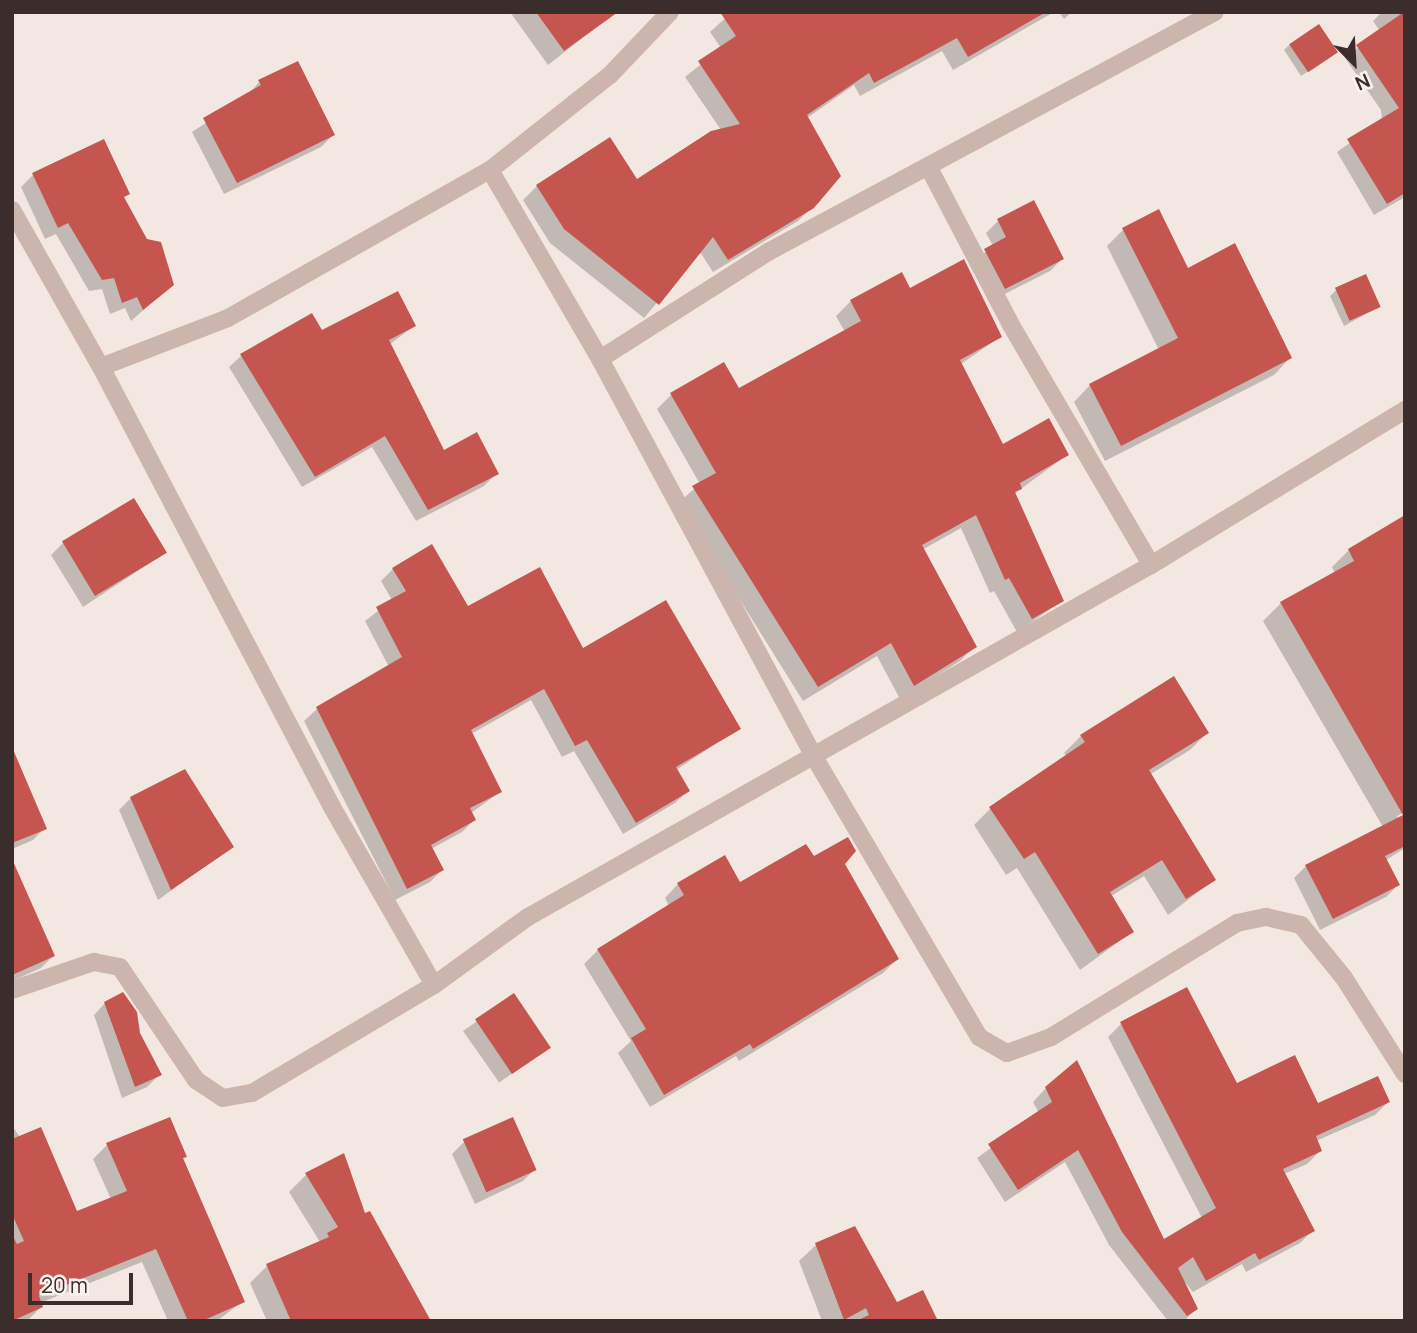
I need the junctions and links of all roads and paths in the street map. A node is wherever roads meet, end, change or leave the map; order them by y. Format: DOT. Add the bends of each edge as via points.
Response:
graph roads {
  1 [pos="670,12"];
  2 [pos="1215,12"];
  3 [pos="928,166"];
  4 [pos="490,170"];
  5 [pos="12,210"];
  6 [pos="600,359"];
  7 [pos="101,367"];
  8 [pos="1405,410"];
  9 [pos="1151,565"];
  10 [pos="813,755"];
  11 [pos="434,985"];
  12 [pos="12,990"];
  13 [pos="1405,1074"];
  1 -- 4 [label="street" via="610,75"];
  2 -- 3 [label="street"];
  3 -- 6 [label="street" via="768,252"];
  3 -- 9 [label="street" via="1011,325"];
  4 -- 6 [label="street"];
  4 -- 7 [label="street" via="228,318"];
  5 -- 7 [label="street"];
  6 -- 10 [label="street"];
  7 -- 11 [label="street" via="332,807"];
  8 -- 9 [label="street"];
  9 -- 10 [label="street"];
  10 -- 11 [label="street" via="528,917"];
  10 -- 13 [label="street" via="949,991 979,1037 1007,1054 1051,1037 1237,923 1266,917 1301,925 1344,978"];
  11 -- 12 [label="street" via="252,1093 223,1098 196,1080 173,1052 120,968 94,962"];
}
